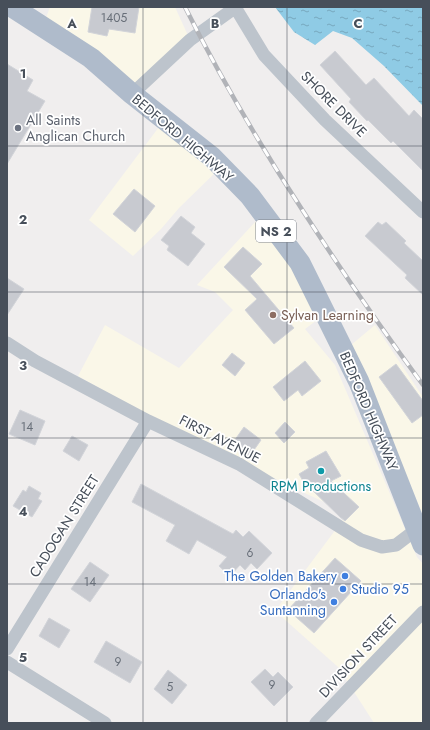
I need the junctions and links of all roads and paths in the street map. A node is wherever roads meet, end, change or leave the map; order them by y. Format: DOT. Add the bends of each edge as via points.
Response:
graph roads {
  1 [pos="12,7"];
  2 [pos="236,7"];
  3 [pos="132,94"];
  4 [pos="423,212"];
  5 [pos="7,342"];
  6 [pos="148,421"];
  7 [pos="420,537"];
  8 [pos="423,612"];
  9 [pos="7,649"];
  10 [pos="7,662"];
  11 [pos="105,723"];
  12 [pos="316,723"];
  1 -- 3 [label="main road, BEDFORD HIGHWAY / NS 2" via="91,58"];
  2 -- 3 [label="street" via="190,40"];
  2 -- 4 [label="street, SHORE DRIVE" via="264,55 325,120"];
  3 -- 7 [label="main road, BEDFORD HIGHWAY / NS 2" via="212,157 250,196 300,263 359,382"];
  5 -- 6 [label="street, FIRST AVENUE" via="35,361"];
  6 -- 7 [label="street, FIRST AVENUE" via="239,464 361,540 382,547"];
  6 -- 9 [label="street, CADOGAN STREET"];
  8 -- 12 [label="street, DIVISION STREET"];
  10 -- 11 [label="street"];
}
